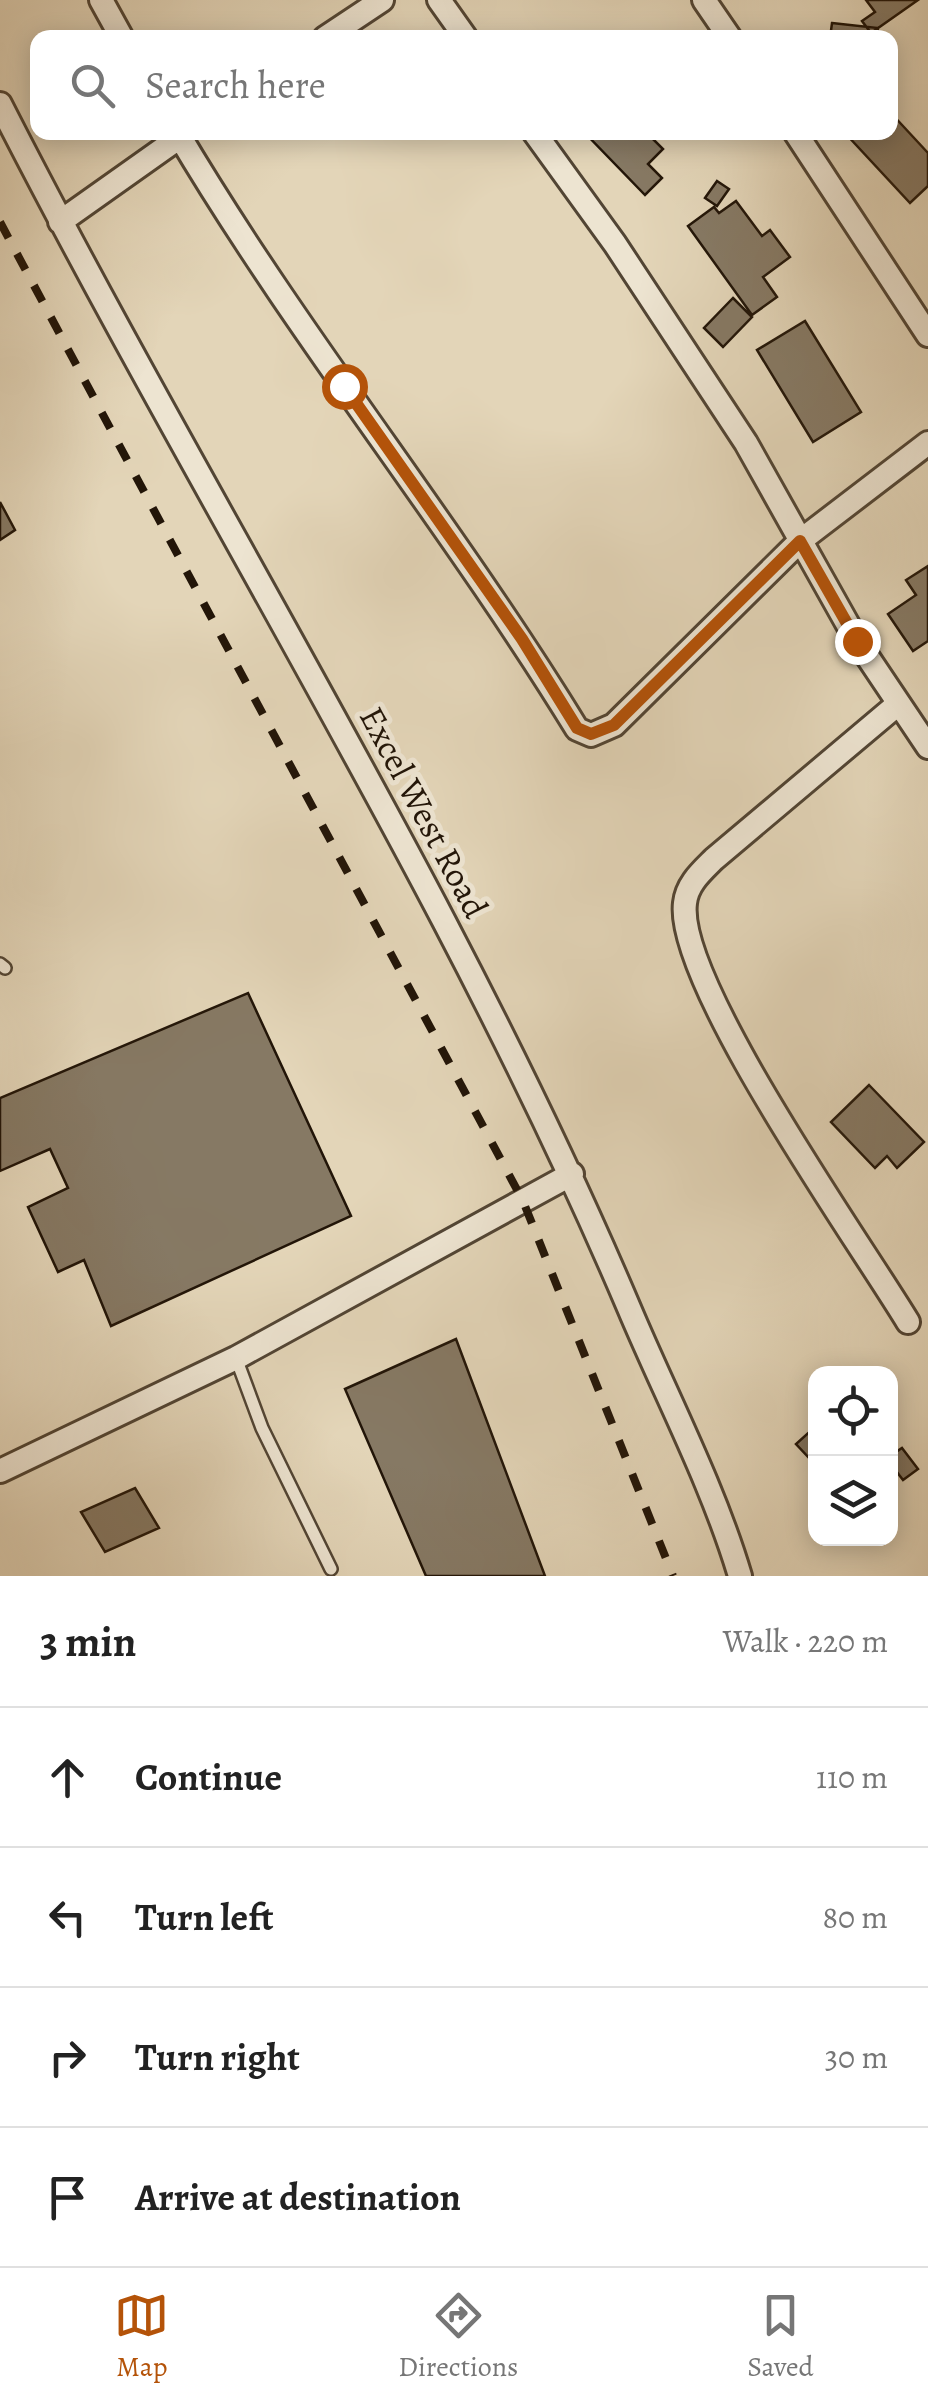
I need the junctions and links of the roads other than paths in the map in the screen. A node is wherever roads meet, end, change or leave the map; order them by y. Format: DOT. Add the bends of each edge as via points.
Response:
graph roads {
  1 [pos="101,0"];
  2 [pos="382,0"];
  3 [pos="438,0"];
  4 [pos="704,0"];
  5 [pos="118,30"];
  6 [pos="336,30"];
  7 [pos="460,30"];
  8 [pos="725,30"];
  9 [pos="0,104"];
  10 [pos="173,140"];
  11 [pos="185,140"];
  12 [pos="540,140"];
  13 [pos="800,140"];
  14 [pos="60,222"];
  15 [pos="928,335"];
  16 [pos="928,443"];
  17 [pos="800,541"];
  18 [pos="898,704"];
  19 [pos="928,748"];
  20 [pos="572,1174"];
  21 [pos="908,1322"];
  22 [pos="236,1358"];
  23 [pos="0,1471"];
  24 [pos="331,1569"];
  25 [pos="740,1576"];
  1 -- 5 [label="street"];
  2 -- 6 [label="street"];
  3 -- 7 [label="street"];
  4 -- 8 [label="street"];
  9 -- 14 [label="street, Excel West Road"];
  10 -- 14 [label="street"];
  11 -- 17 [label="street" via="577,728 591,734 614,725"];
  12 -- 17 [label="street" via="746,442"];
  13 -- 15 [label="street"];
  14 -- 20 [label="street, Excel West Road" via="342,732"];
  16 -- 17 [label="street"];
  17 -- 18 [label="street"];
  18 -- 19 [label="street"];
  18 -- 21 [label="street" via="714,859 692,882 685,904 694,954 730,1032"];
  20 -- 22 [label="street"];
  20 -- 25 [label="street, Excel West Road"];
  22 -- 23 [label="street"];
  22 -- 24 [label="lane" via="262,1428"];
}
